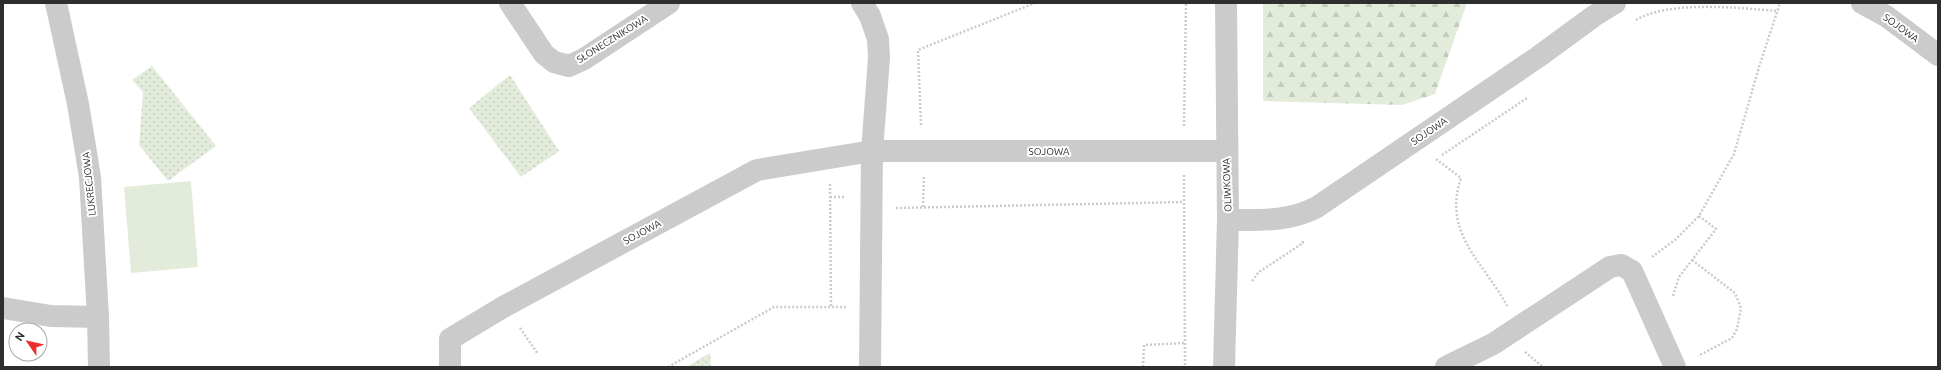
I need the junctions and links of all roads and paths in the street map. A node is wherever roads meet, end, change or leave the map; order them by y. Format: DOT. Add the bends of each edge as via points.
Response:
graph roads {
  1 [pos="56,3"];
  2 [pos="510,3"];
  3 [pos="669,3"];
  4 [pos="862,3"];
  5 [pos="1035,3"];
  6 [pos="1186,3"];
  7 [pos="1226,3"];
  8 [pos="1615,3"];
  9 [pos="1780,3"];
  10 [pos="1862,3"];
  11 [pos="1778,11"];
  12 [pos="1632,23"];
  13 [pos="1938,55"];
  14 [pos="1530,96"];
  15 [pos="872,151"];
  16 [pos="922,151"];
  17 [pos="1184,151"];
  18 [pos="1226,151"];
  19 [pos="829,157"];
  20 [pos="1436,159"];
  21 [pos="1430,164"];
  22 [pos="1184,202"];
  23 [pos="923,207"];
  24 [pos="895,208"];
  25 [pos="1698,216"];
  26 [pos="1228,220"];
  27 [pos="1301,239"];
  28 [pos="1310,239"];
  29 [pos="1303,243"];
  30 [pos="1632,271"];
  31 [pos="1250,284"];
  32 [pos="505,306"];
  33 [pos="831,307"];
  34 [pos="871,307"];
  35 [pos="3,308"];
  36 [pos="98,317"];
  37 [pos="1518,326"];
  38 [pos="1185,343"];
  39 [pos="538,354"];
  40 [pos="1697,356"];
  41 [pos="99,367"];
  42 [pos="450,367"];
  43 [pos="668,367"];
  44 [pos="870,367"];
  45 [pos="1144,367"];
  46 [pos="1185,367"];
  47 [pos="1224,367"];
  48 [pos="1446,367"];
  49 [pos="1675,367"];
  1 -- 36 [label="street, LUKRECJOWA" via="78,104 90,177"];
  2 -- 3 [label="street, SŁONECZNIKOWA" via="544,54 554,62 569,66 584,59"];
  4 -- 15 [label="street" via="870,16 878,39 879,58"];
  5 -- 16 [label="path" via="918,50"];
  6 -- 17 [label="path"];
  7 -- 18 [label="street, OLIWKOWA"];
  8 -- 26 [label="street, SOJOWA" via="1317,207 1305,213 1280,219"];
  9 -- 11 [label="path"];
  10 -- 13 [label="street, SOJOWA" via="1886,16"];
  11 -- 12 [label="path" via="1702,6 1667,8 1644,14"];
  11 -- 25 [label="path" via="1734,154"];
  14 -- 20 [label="path"];
  15 -- 16 [label="street, SOJOWA"];
  15 -- 19 [label="street, SOJOWA"];
  15 -- 34 [label="street"];
  16 -- 17 [label="street, SOJOWA"];
  16 -- 23 [label="path"];
  17 -- 18 [label="street, SOJOWA"];
  17 -- 22 [label="path"];
  18 -- 26 [label="street, OLIWKOWA"];
  19 -- 32 [label="street, SOJOWA" via="757,170"];
  19 -- 33 [label="path"];
  20 -- 21 [label="path"];
  20 -- 37 [label="path" via="1461,178 1457,196 1462,236 1473,257 1495,285"];
  22 -- 23 [label="path"];
  22 -- 38 [label="path"];
  23 -- 24 [label="path"];
  25 -- 30 [label="path" via="1675,240"];
  25 -- 40 [label="path" via="1716,229 1692,260 1735,293 1741,308 1737,329 1732,338"];
  26 -- 47 [label="street, OLIWKOWA"];
  27 -- 29 [label="path"];
  28 -- 29 [label="path"];
  29 -- 31 [label="path" via="1259,272"];
  30 -- 37 [label="street" via="1621,265 1610,267"];
  30 -- 49 [label="street"];
  32 -- 39 [label="path"];
  32 -- 42 [label="street, SOJOWA" via="450,339"];
  33 -- 34 [label="path"];
  33 -- 43 [label="path" via="774,307"];
  34 -- 44 [label="street"];
  35 -- 36 [label="street" via="51,316"];
  36 -- 41 [label="street, LUKRECJOWA"];
  37 -- 48 [label="street" via="1493,344"];
  38 -- 45 [label="path" via="1144,345"];
  38 -- 46 [label="path"];
}
